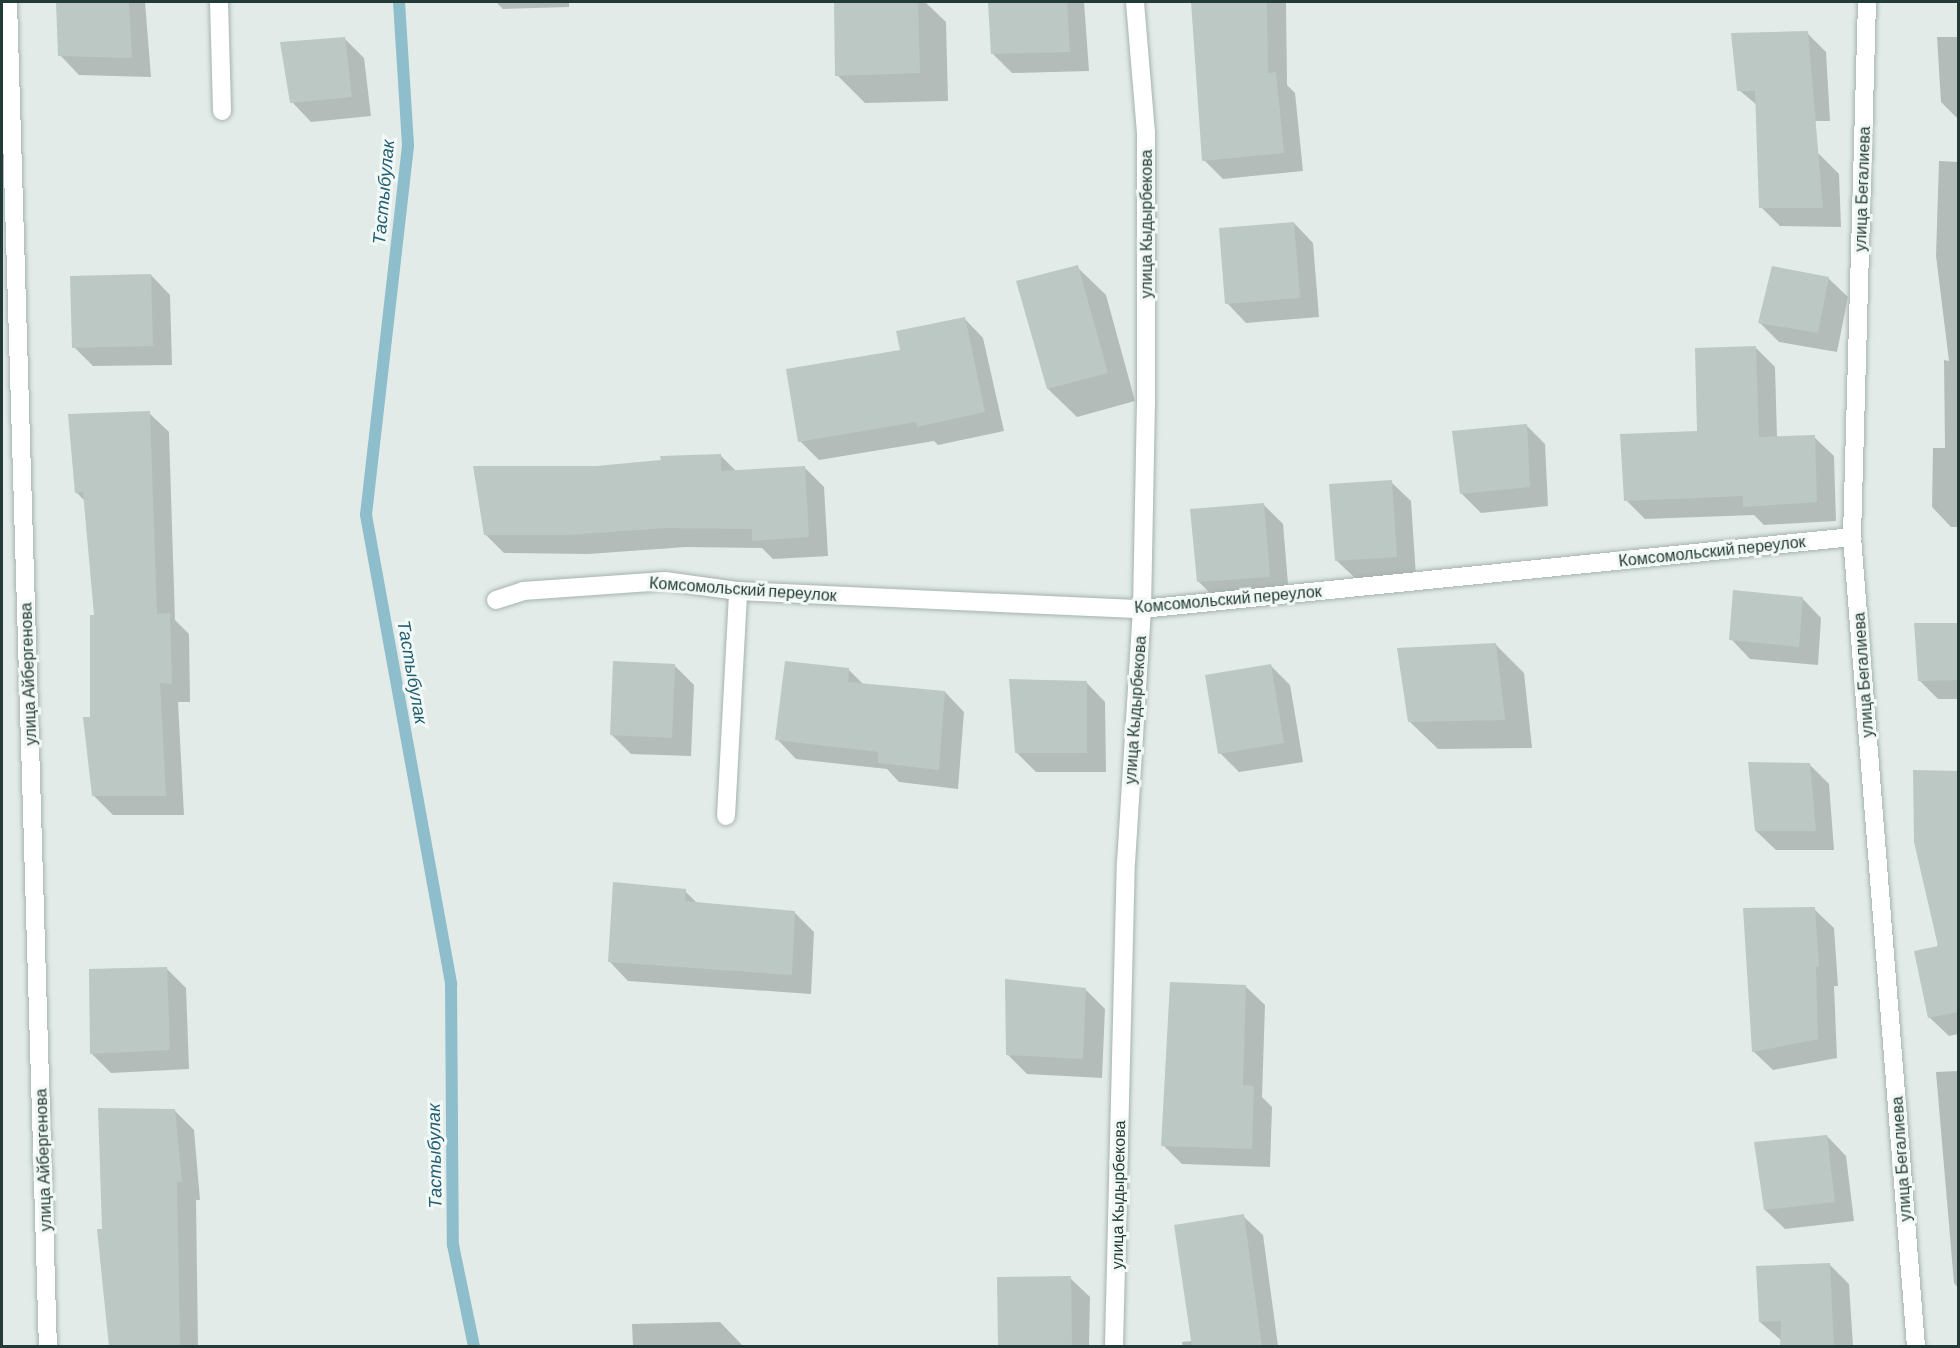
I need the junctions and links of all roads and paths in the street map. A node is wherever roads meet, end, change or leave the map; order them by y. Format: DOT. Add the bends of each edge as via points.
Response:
graph roads {
  1 [pos="8,2"];
  2 [pos="219,2"];
  3 [pos="1135,2"];
  4 [pos="1868,2"];
  5 [pos="222,111"];
  6 [pos="1852,537"];
  7 [pos="738,591"];
  8 [pos="496,600"];
  9 [pos="1142,609"];
  10 [pos="726,816"];
  11 [pos="48,1347"];
  12 [pos="1114,1347"];
  13 [pos="1916,1347"];
  1 -- 11 [label="street, улица Айбергенова"];
  2 -- 5 [label="street"];
  3 -- 9 [label="street, улица Кыдырбекова" via="1146,133"];
  4 -- 6 [label="street, улица Бегалиева"];
  6 -- 9 [label="street, Комсомольский переулок"];
  6 -- 13 [label="street, улица Бегалиева"];
  7 -- 8 [label="street, Комсомольский переулок" via="665,581 523,591"];
  7 -- 9 [label="street, Комсомольский переулок"];
  7 -- 10 [label="street"];
  9 -- 12 [label="street, улица Кыдырбекова" via="1126,863"];
}
